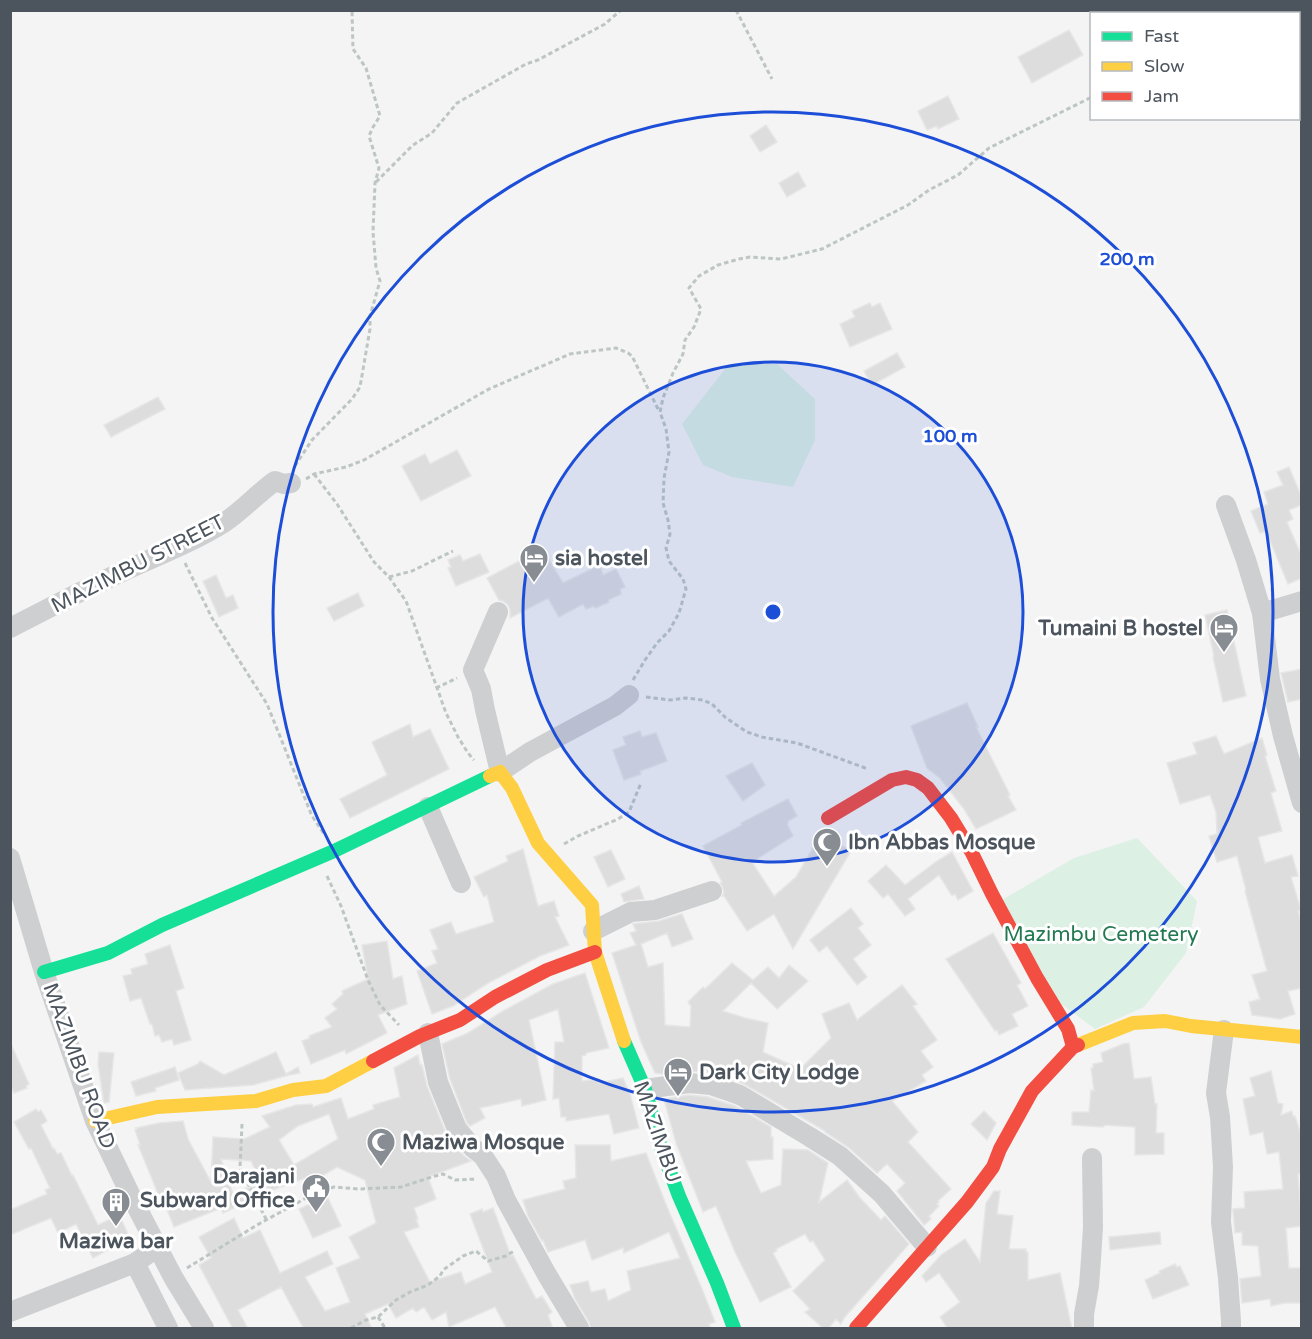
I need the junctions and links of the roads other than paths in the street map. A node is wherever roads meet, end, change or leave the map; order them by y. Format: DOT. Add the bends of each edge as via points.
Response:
graph roads {
  1 [pos="291,483"];
  2 [pos="1226,505"];
  3 [pos="1302,601"];
  4 [pos="498,612"];
  5 [pos="1262,612"];
  6 [pos="10,628"];
  7 [pos="629,695"];
  8 [pos="497,774"];
  9 [pos="1302,803"];
  10 [pos="428,807"];
  11 [pos="828,818"];
  12 [pos="10,858"];
  13 [pos="460,883"];
  14 [pos="712,891"];
  15 [pos="593,931"];
  16 [pos="595,952"];
  17 [pos="44,972"];
  18 [pos="1224,1030"];
  19 [pos="424,1034"];
  20 [pos="1302,1037"];
  21 [pos="1073,1047"];
  22 [pos="645,1089"];
  23 [pos="95,1121"];
  24 [pos="1092,1158"];
  25 [pos="158,1247"];
  26 [pos="927,1247"];
  27 [pos="135,1263"];
  28 [pos="10,1312"];
  29 [pos="168,1329"];
  30 [pos="204,1329"];
  31 [pos="579,1329"];
  32 [pos="734,1329"];
  33 [pos="856,1329"];
  34 [pos="1084,1329"];
  35 [pos="1231,1329"];
  1 -- 6 [label="street, MAZIMBU STREET" via="275,481 228,520 178,548"];
  2 -- 5 [label="street"];
  3 -- 5 [label="street"];
  4 -- 8 [label="street" via="473,670 482,689"];
  5 -- 9 [label="street" via="1270,680"];
  7 -- 8 [label="street"];
  8 -- 10 [label="street"];
  8 -- 15 [label="street, MAZIMBU" via="512,788 538,843 592,905"];
  10 -- 13 [label="street"];
  10 -- 17 [label="street" via="108,953"];
  11 -- 21 [label="street" via="891,780 906,777 928,788 970,851 1068,1029"];
  12 -- 17 [label="street, MAZIMBU ROAD"];
  14 -- 15 [label="street" via="655,910 631,912"];
  15 -- 16 [label="street, MAZIMBU"];
  16 -- 19 [label="street" via="546,970 460,1020"];
  16 -- 22 [label="street, MAZIMBU" via="626,1048"];
  17 -- 23 [label="street, MAZIMBU ROAD"];
  18 -- 20 [label="street"];
  18 -- 21 [label="street" via="1165,1021 1133,1023"];
  18 -- 35 [label="street" via="1216,1093 1223,1167 1221,1222"];
  19 -- 23 [label="street" via="326,1086 293,1090 256,1101 157,1107"];
  19 -- 31 [label="street" via="456,1129 483,1156 496,1176"];
  21 -- 26 [label="street" via="1032,1091 993,1167"];
  22 -- 26 [label="street" via="689,1083 711,1085 740,1095 840,1156 882,1194"];
  22 -- 32 [label="street, MAZIMBU" via="661,1148"];
  23 -- 25 [label="street, MAZIMBU ROAD"];
  24 -- 34 [label="street" via="1093,1227"];
  25 -- 27 [label="street"];
  25 -- 30 [label="street, MAZIMBU ROAD"];
  26 -- 33 [label="street"];
  27 -- 28 [label="street"];
  27 -- 29 [label="street"];
}
